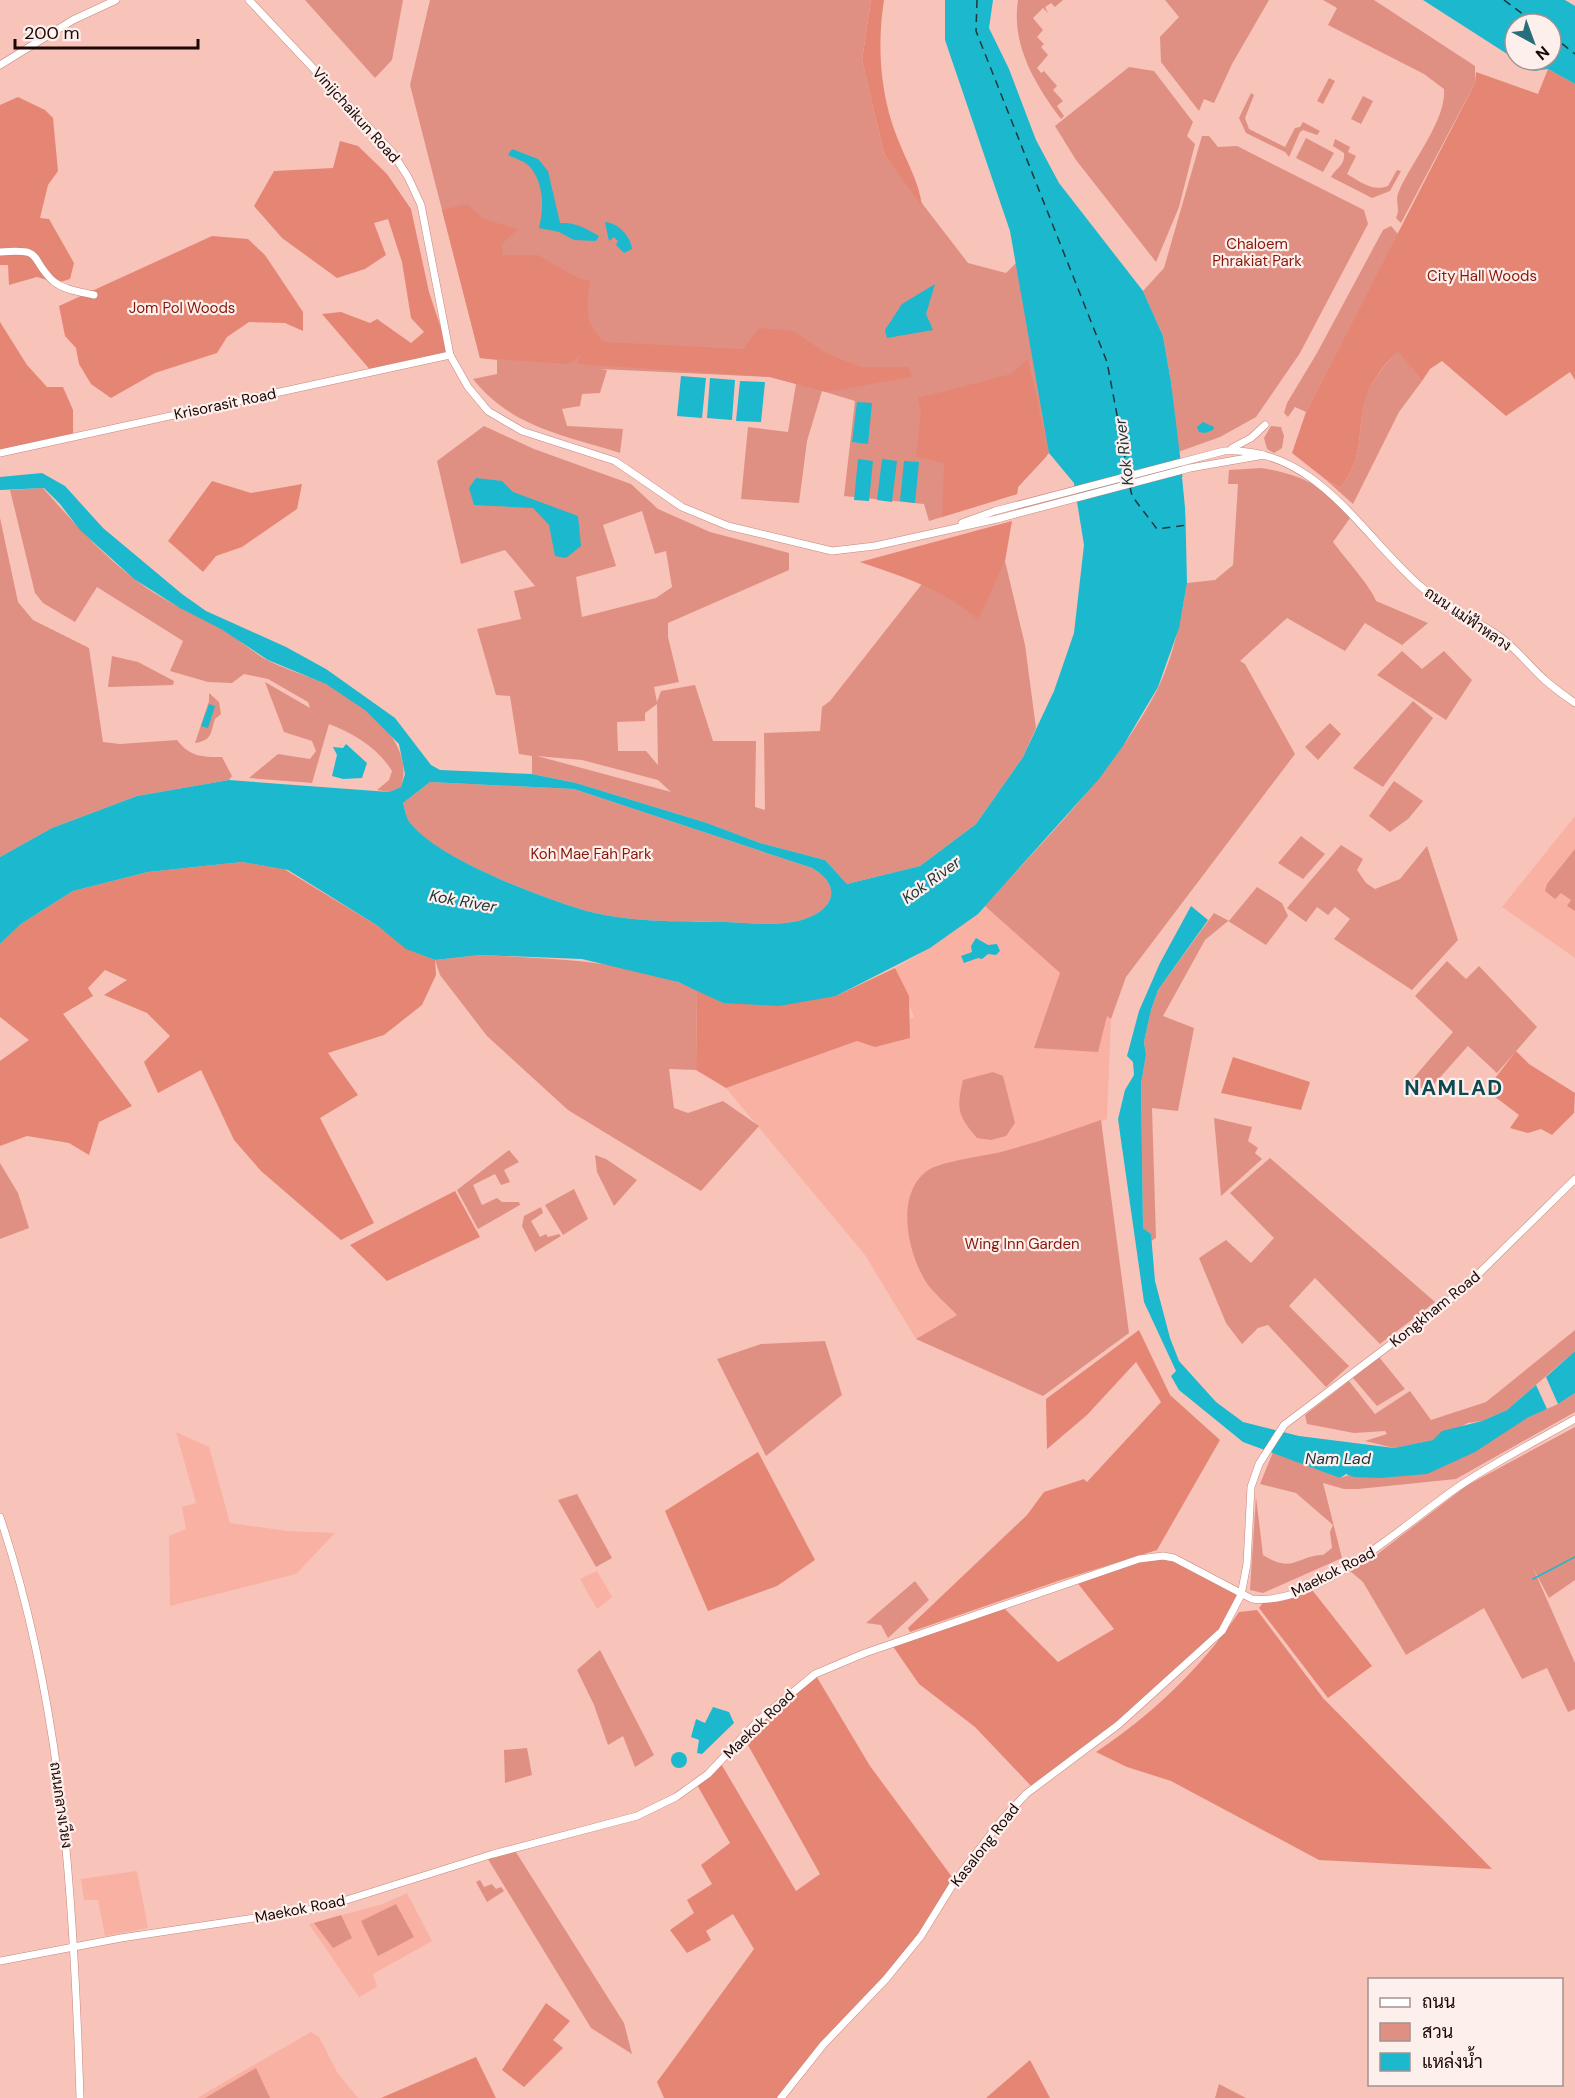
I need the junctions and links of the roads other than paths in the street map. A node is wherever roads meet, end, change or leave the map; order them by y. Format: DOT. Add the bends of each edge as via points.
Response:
graph roads {
  1 [pos="116,0"];
  2 [pos="249,0"];
  3 [pos="0,65"];
  4 [pos="0,252"];
  5 [pos="94,295"];
  6 [pos="450,355"];
  7 [pos="1265,425"];
  8 [pos="1224,451"];
  9 [pos="0,453"];
  10 [pos="1264,455"];
  11 [pos="940,531"];
  12 [pos="1575,703"];
  13 [pos="1575,1179"];
  14 [pos="1575,1419"];
  15 [pos="0,1517"];
  16 [pos="1242,1594"];
  17 [pos="75,1947"];
  18 [pos="0,1961"];
  19 [pos="80,2098"];
  20 [pos="781,2098"];
  1 -- 3 [label="street" via="73,20"];
  2 -- 6 [label="street, Vinijchaikun Road" via="392,152 408,177 421,205"];
  4 -- 5 [label="street" via="30,252 53,280 68,289"];
  6 -- 9 [label="street, Krisorasit Road"];
  6 -- 11 [label="street, Vinijchaikun Road" via="468,387 499,420 615,460 682,507 728,526 832,551"];
  7 -- 8 [label="street" via="1251,438"];
  8 -- 10 [label="street"];
  8 -- 11 [label="street" via="995,511"];
  10 -- 11 [label="street" via="1190,468"];
  10 -- 12 [label="street" via="1324,486 1420,586 1501,637 1546,682"];
  13 -- 16 [label="street, Kongkham Road" via="1460,1292 1284,1425 1259,1464 1251,1487 1248,1564"];
  14 -- 16 [label="street, Maekok Road" via="1467,1481 1381,1547 1309,1587 1275,1599 1252,1599"];
  15 -- 17 [label="street, ถนนกลางเวียง" via="17,1567 49,1717 64,1805"];
  16 -- 17 [label="street, Maekok Road" via="1174,1558 1138,1559 865,1653 815,1674 759,1720 708,1774 676,1797 637,1816 493,1854 321,1908"];
  16 -- 20 [label="street, Kasalong Road" via="1209,1644 1118,1725 1011,1809 955,1881 921,1936 819,2049"];
  17 -- 18 [label="street, Maekok Road"];
  17 -- 19 [label="street, ถนนกลางเวียง"];
}
